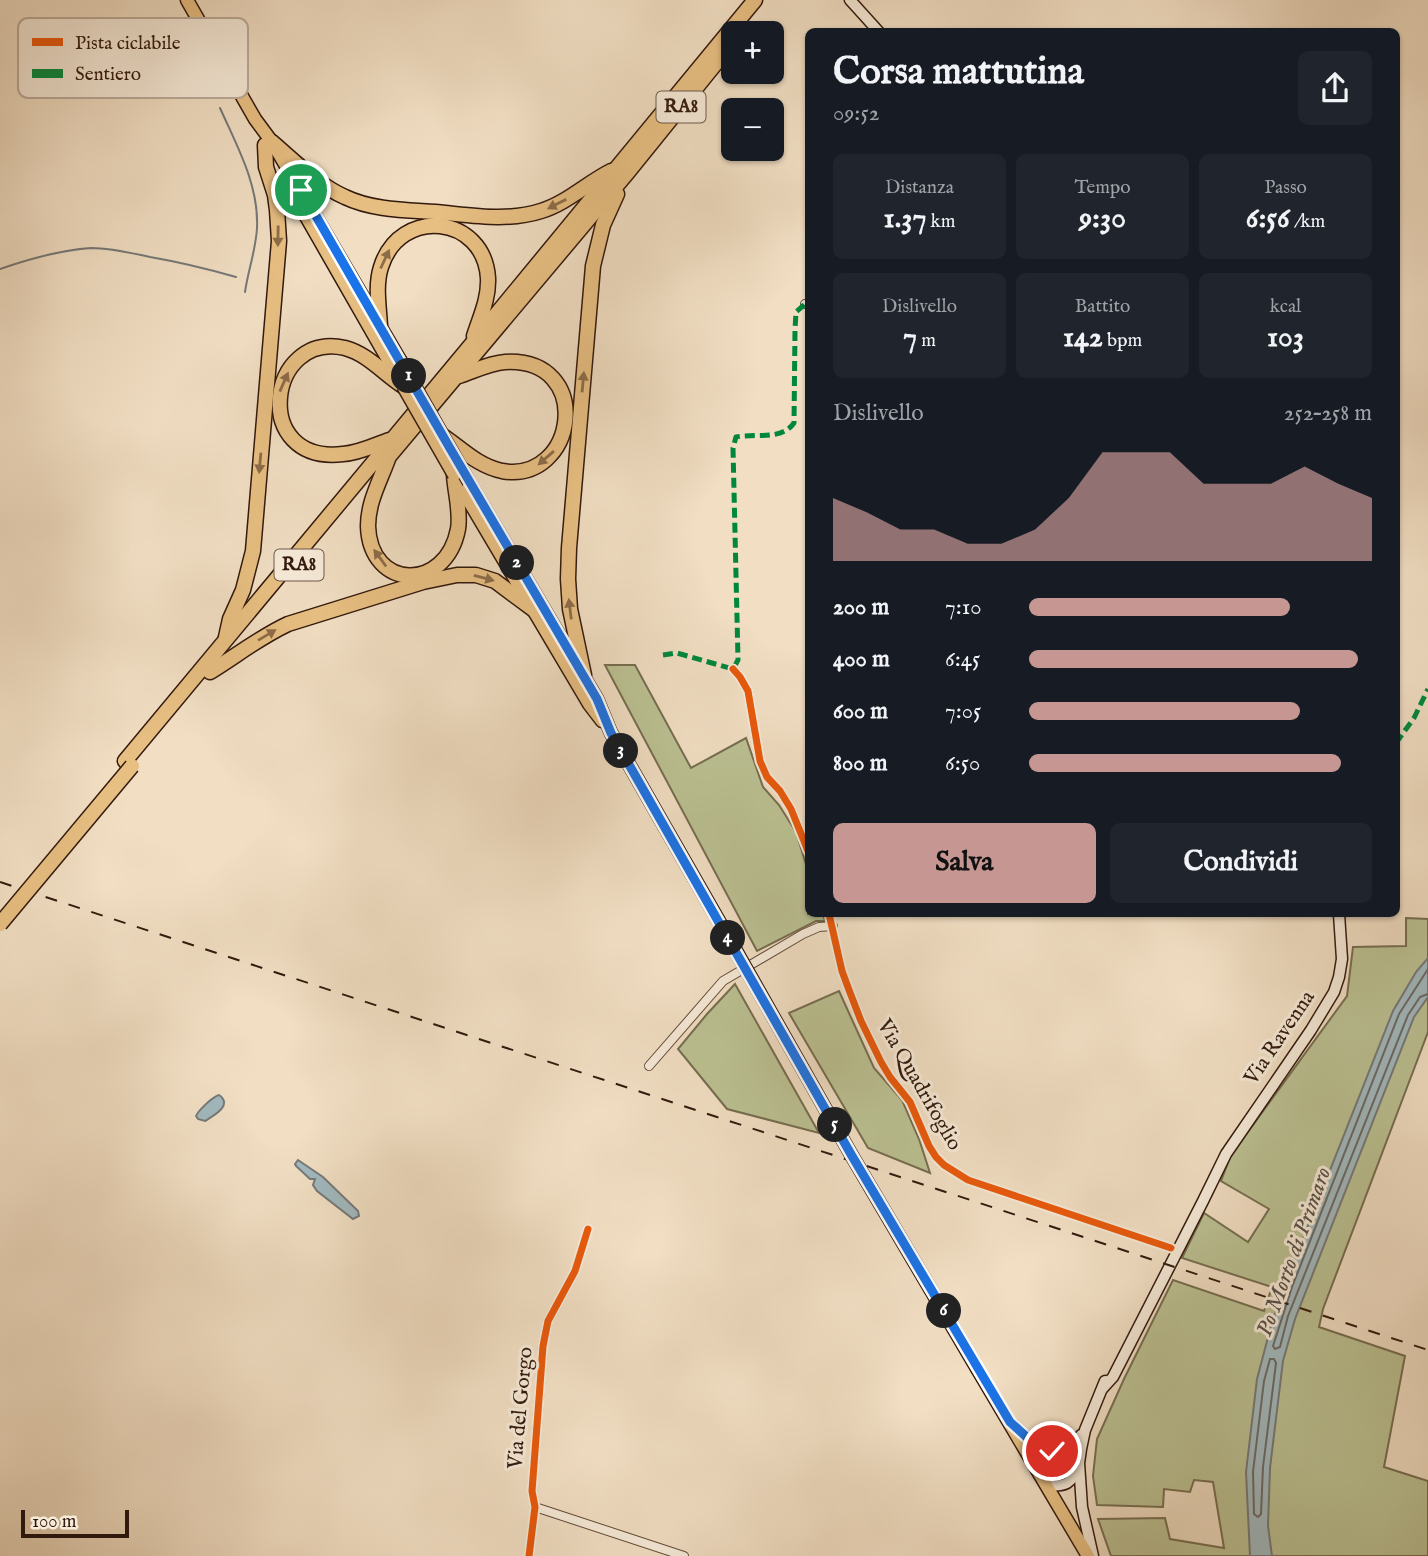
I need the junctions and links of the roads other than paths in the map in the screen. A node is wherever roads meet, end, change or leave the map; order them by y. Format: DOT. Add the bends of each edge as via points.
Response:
graph roads {
  1 [pos="187,0"];
  2 [pos="755,0"];
  3 [pos="767,0"];
  4 [pos="850,0"];
  5 [pos="197,18"];
  6 [pos="750,21"];
  7 [pos="875,28"];
  8 [pos="721,56"];
  9 [pos="243,98"];
  10 [pos="269,144"];
  11 [pos="622,171"];
  12 [pos="380,326"];
  13 [pos="471,345"];
  14 [pos="383,353"];
  15 [pos="458,376"];
  16 [pos="403,386"];
  17 [pos="443,436"];
  18 [pos="391,440"];
  19 [pos="388,458"];
  20 [pos="454,475"];
  21 [pos="462,490"];
  22 [pos="534,610"];
  23 [pos="226,639"];
  24 [pos="733,670"];
  25 [pos="210,672"];
  26 [pos="583,676"];
  27 [pos="611,733"];
  28 [pos="128,764"];
  29 [pos="805,844"];
  30 [pos="0,910"];
  31 [pos="830,917"];
  32 [pos="1339,917"];
  33 [pos="0,924"];
  34 [pos="833,926"];
  35 [pos="649,1066"];
  36 [pos="1216,1172"];
  37 [pos="588,1230"];
  38 [pos="1171,1248"];
  39 [pos="1103,1388"];
  40 [pos="1010,1422"];
  41 [pos="1085,1430"];
  42 [pos="1074,1444"];
  43 [pos="1079,1463"];
  44 [pos="1047,1485"];
  45 [pos="535,1507"];
  46 [pos="529,1556"];
  47 [pos="684,1556"];
  48 [pos="1091,1556"];
  1 -- 5 [label="main road"];
  2 -- 11 [label="highway, RA8"];
  3 -- 6 [label="highway"];
  4 -- 7 [label="main road"];
  8 -- 11 [label="highway, RA8"];
  9 -- 10 [label="main road"];
  11 -- 10 [label="highway, one-way" via="594,180 543,211 488,217 359,203 334,192"];
  10 -- 12 [label="main road"];
  10 -- 14 [label="main road"];
  10 -- 23 [label="highway, one-way" via="266,167 279,222 253,551"];
  11 -- 13 [label="highway, RA8"];
  11 -- 15 [label="highway, RA8"];
  26 -- 11 [label="highway, one-way" via="570,609 569,548 593,266"];
  12 -- 13 [label="highway, one-way" via="377,285 391,247 417,228 451,228 477,246 487,269 485,304"];
  12 -- 14 [label="main road"];
  13 -- 18 [label="highway, RA8"];
  14 -- 16 [label="highway" via="387,375"];
  14 -- 17 [label="main road, bridge"];
  18 -- 14 [label="highway, one-way" via="341,455 322,453 292,438 280,415 283,381 306,354 323,347"];
  15 -- 17 [label="highway, one-way" via="498,363 534,366 560,387 565,399 563,429 550,456 537,466 515,472 485,466"];
  15 -- 19 [label="highway, RA8"];
  16 -- 20 [label="main road, bridge"];
  17 -- 21 [label="main road, bridge"];
  18 -- 23 [label="highway, RA8"];
  21 -- 19 [label="highway, one-way" via="457,531 442,562 417,575 389,570 374,551 368,525"];
  19 -- 25 [label="highway, RA8"];
  20 -- 21 [label="highway"];
  21 -- 22 [label="main road"];
  21 -- 26 [label="main road"];
  25 -- 22 [label="highway, one-way" via="288,624 447,576 476,575 495,581"];
  22 -- 27 [label="main road"];
  23 -- 28 [label="highway, RA8"];
  24 -- 29 [label="street" via="748,691 763,769 791,809"];
  25 -- 28 [label="highway, RA8"];
  26 -- 27 [label="main road"];
  27 -- 40 [label="main road, bridge"];
  28 -- 30 [label="highway, RA8"];
  28 -- 33 [label="highway, RA8, bridge"];
  31 -- 34 [label="street, Via Quadrifoglio"];
  32 -- 36 [label="main road, Via Ravenna" via="1342,960 1334,992"];
  34 -- 35 [label="street" via="803,933 723,981"];
  34 -- 38 [label="street, Via Quadrifoglio" via="842,971 861,1021 890,1077 910,1102 929,1146 944,1165 968,1180"];
  36 -- 38 [label="main road, Via Ravenna"];
  36 -- 39 [label="main road, Via Ravenna"];
  37 -- 45 [label="street, Via del Gorgo" via="575,1271 548,1321 543,1346 532,1491"];
  38 -- 39 [label="main road, Via Ravenna"];
  39 -- 41 [label="main road, Via Ravenna"];
  40 -- 42 [label="main road" via="1044,1449 1060,1451"];
  40 -- 44 [label="main road"];
  41 -- 42 [label="main road, Via Ravenna"];
  41 -- 43 [label="main road, Via Ravenna"];
  42 -- 44 [label="main road, Via Ravenna"];
  43 -- 44 [label="main road" via="1070,1481"];
  43 -- 48 [label="main road, Via Ravenna"];
  44 -- 48 [label="main road, Via Ravenna"];
  45 -- 46 [label="street, Via del Gorgo"];
  45 -- 47 [label="street"];
}
